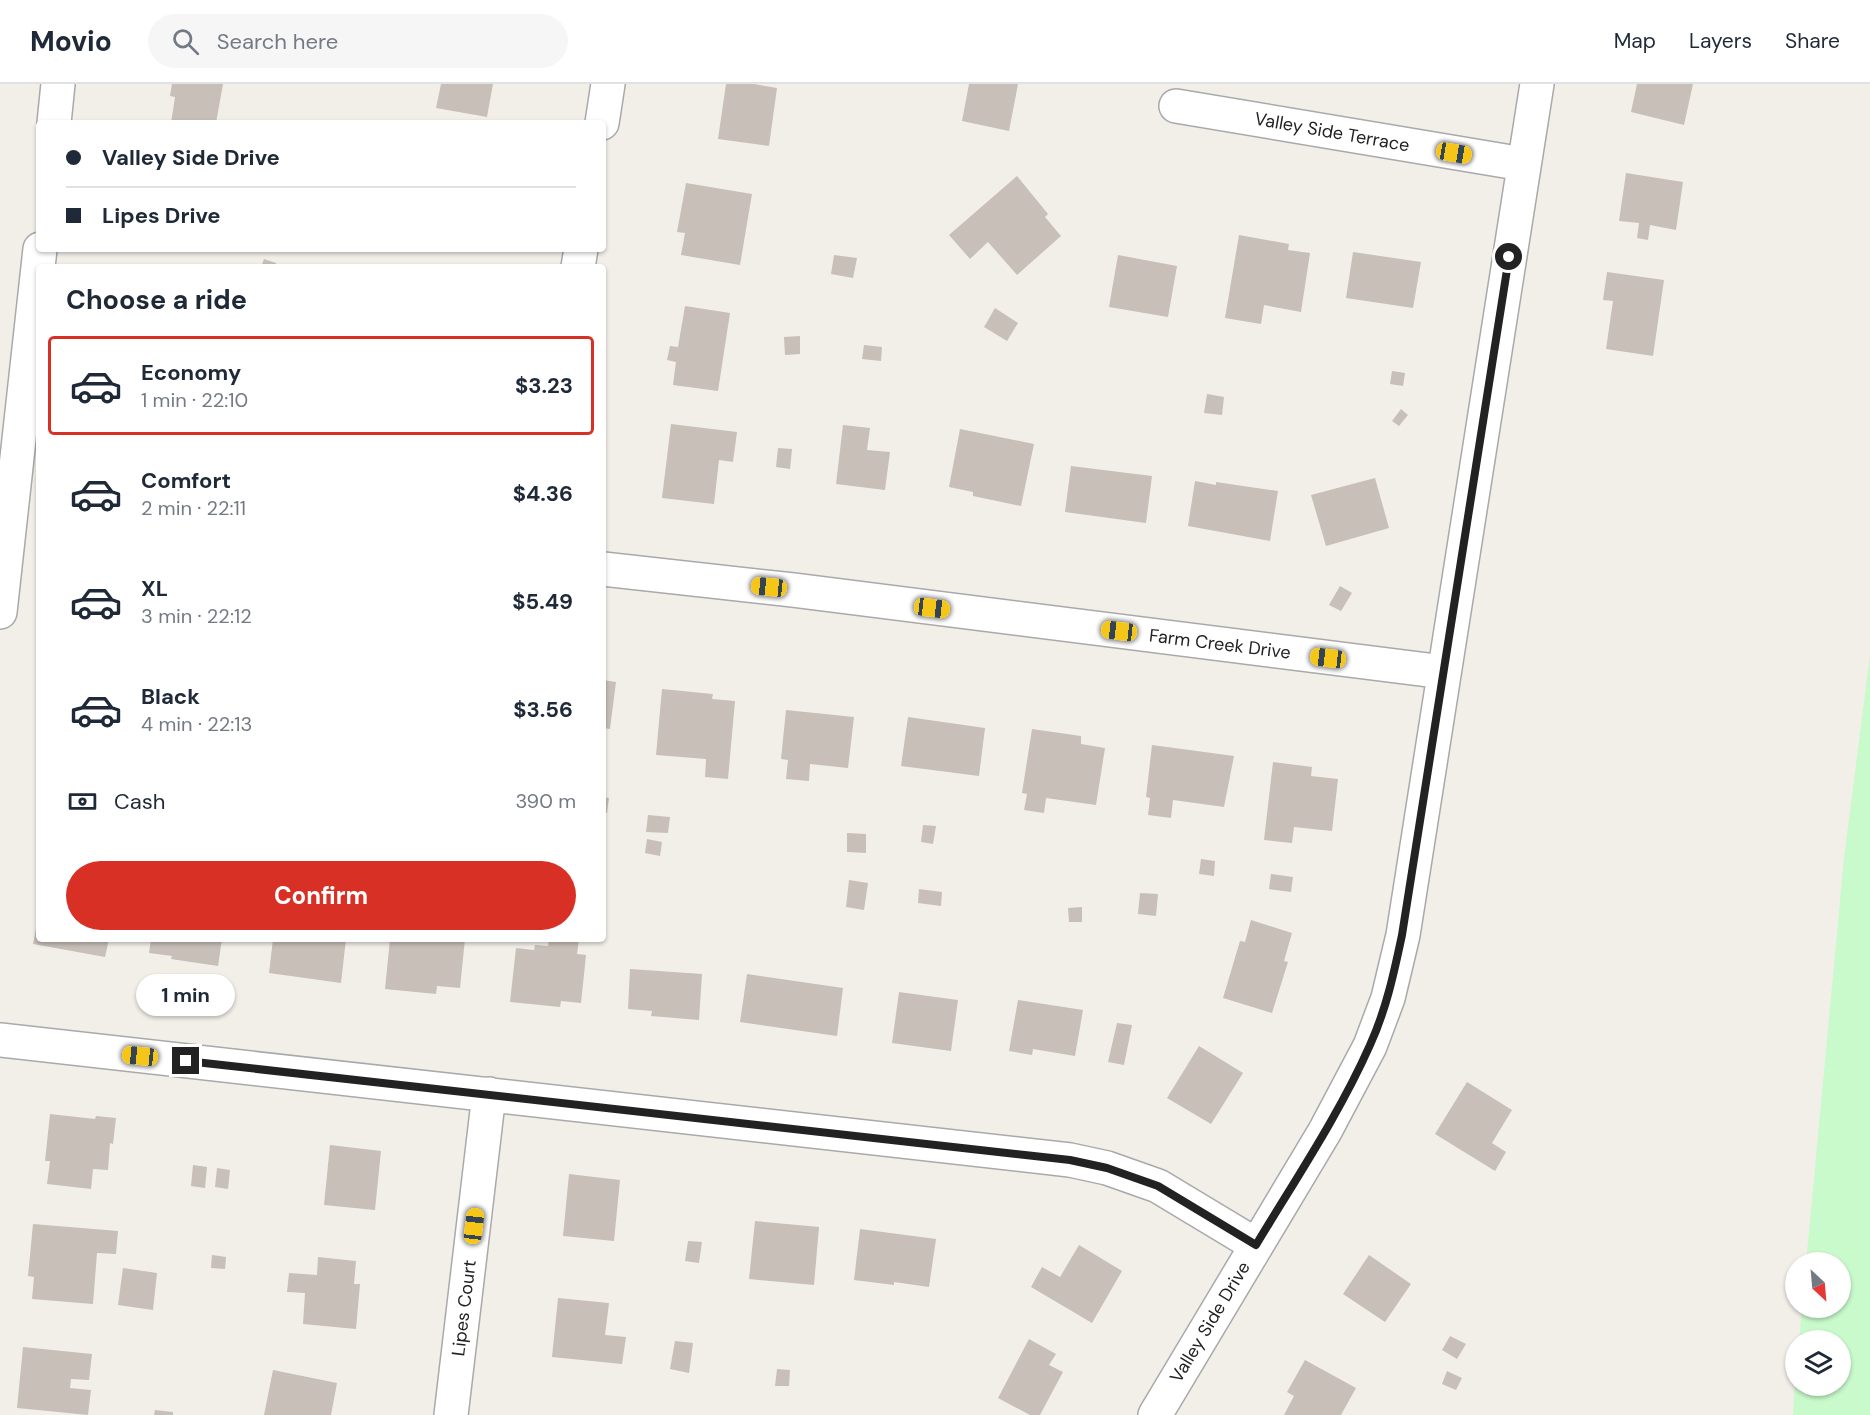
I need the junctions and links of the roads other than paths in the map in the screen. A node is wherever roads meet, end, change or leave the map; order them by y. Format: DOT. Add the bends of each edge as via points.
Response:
graph roads {
  1 [pos="58,84"];
  2 [pos="608,84"];
  3 [pos="1537,84"];
  4 [pos="1176,106"];
  5 [pos="54,120"];
  6 [pos="602,120"];
  7 [pos="1523,164"];
  8 [pos="36,293"];
  9 [pos="17,504"];
  10 [pos="606,569"];
  11 [pos="0,612"];
  12 [pos="1444,672"];
  13 [pos="0,1040"];
  14 [pos="489,1094"];
  15 [pos="1256,1245"];
  16 [pos="451,1415"];
  17 [pos="1155,1415"];
  1 -- 5 [label="street"];
  2 -- 6 [label="street"];
  3 -- 7 [label="street, Valley Side Drive"];
  4 -- 7 [label="street, Valley Side Terrace"];
  7 -- 12 [label="street, Valley Side Drive"];
  8 -- 9 [label="street"];
  9 -- 11 [label="street"];
  10 -- 12 [label="street, Farm Creek Drive"];
  12 -- 15 [label="street, Valley Side Drive" via="1402,935 1388,998 1370,1046 1325,1131"];
  13 -- 14 [label="street"];
  14 -- 15 [label="street" via="1070,1160 1158,1186"];
  14 -- 16 [label="street, Lipes Court"];
  15 -- 17 [label="street, Valley Side Drive"];
}
